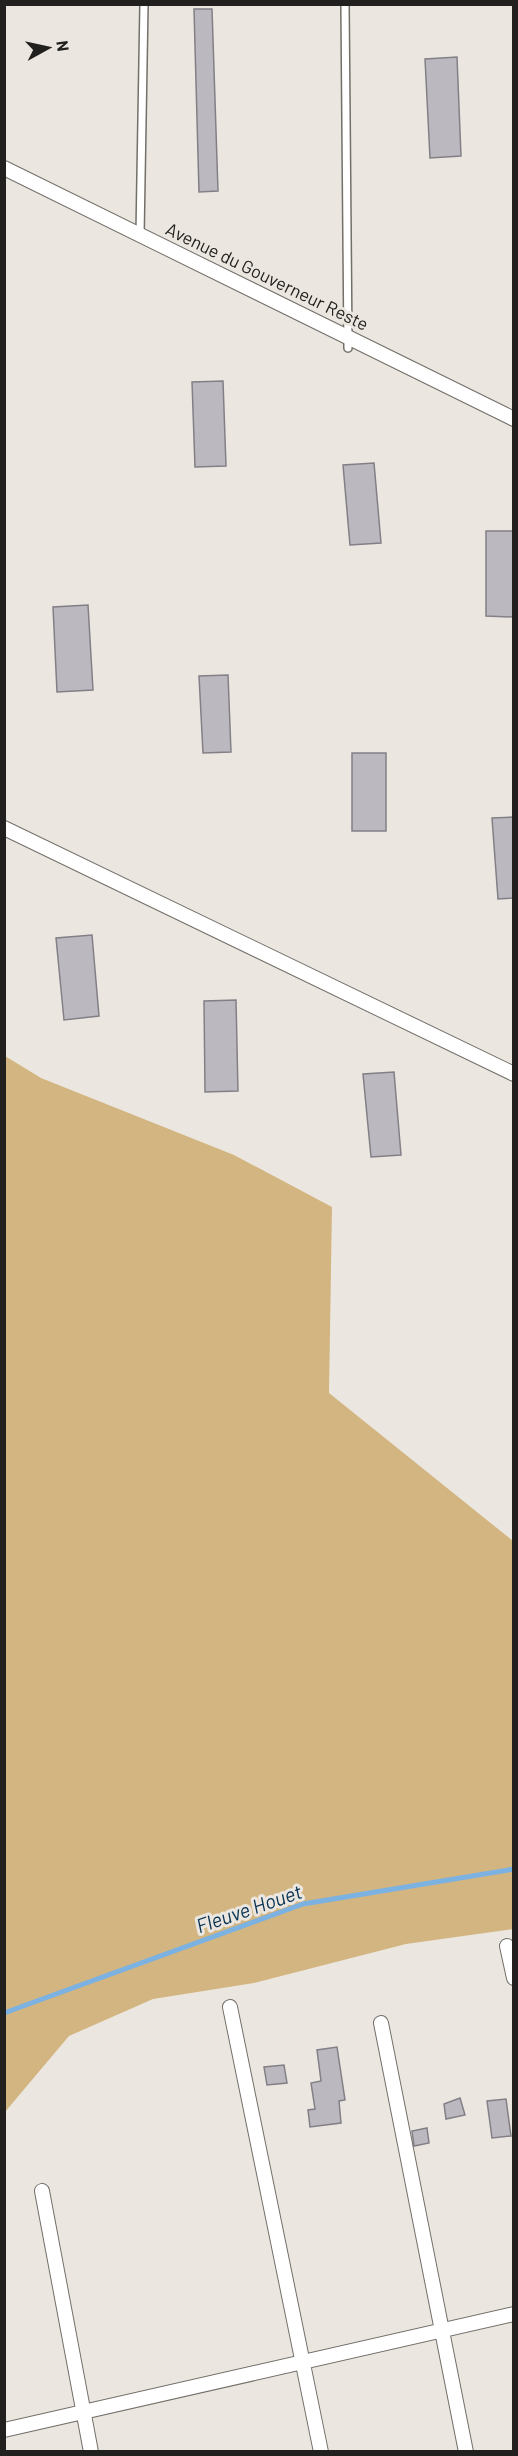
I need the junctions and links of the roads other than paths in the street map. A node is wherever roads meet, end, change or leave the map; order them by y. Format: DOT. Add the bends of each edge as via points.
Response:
graph roads {
  1 [pos="144,4"];
  2 [pos="345,4"];
  3 [pos="4,168"];
  4 [pos="141,235"];
  5 [pos="348,348"];
  6 [pos="513,419"];
  7 [pos="4,828"];
  8 [pos="513,1074"];
  9 [pos="507,1946"];
  10 [pos="513,1978"];
  11 [pos="230,2007"];
  12 [pos="381,2023"];
  13 [pos="42,2191"];
  14 [pos="513,2314"];
  15 [pos="442,2329"];
  16 [pos="302,2362"];
  17 [pos="84,2412"];
  18 [pos="4,2430"];
  19 [pos="92,2451"];
  20 [pos="321,2451"];
  21 [pos="466,2451"];
  1 -- 4 [label="lane"];
  2 -- 5 [label="lane"];
  3 -- 4 [label="street, Avenue du Gouverneur Reste"];
  4 -- 6 [label="street, Avenue du Gouverneur Reste"];
  7 -- 8 [label="street"];
  9 -- 10 [label="street"];
  11 -- 16 [label="street"];
  12 -- 15 [label="street"];
  13 -- 17 [label="street"];
  14 -- 15 [label="street"];
  15 -- 16 [label="street"];
  15 -- 21 [label="street"];
  16 -- 17 [label="street"];
  16 -- 20 [label="street"];
  17 -- 18 [label="street"];
  17 -- 19 [label="street"];
}
